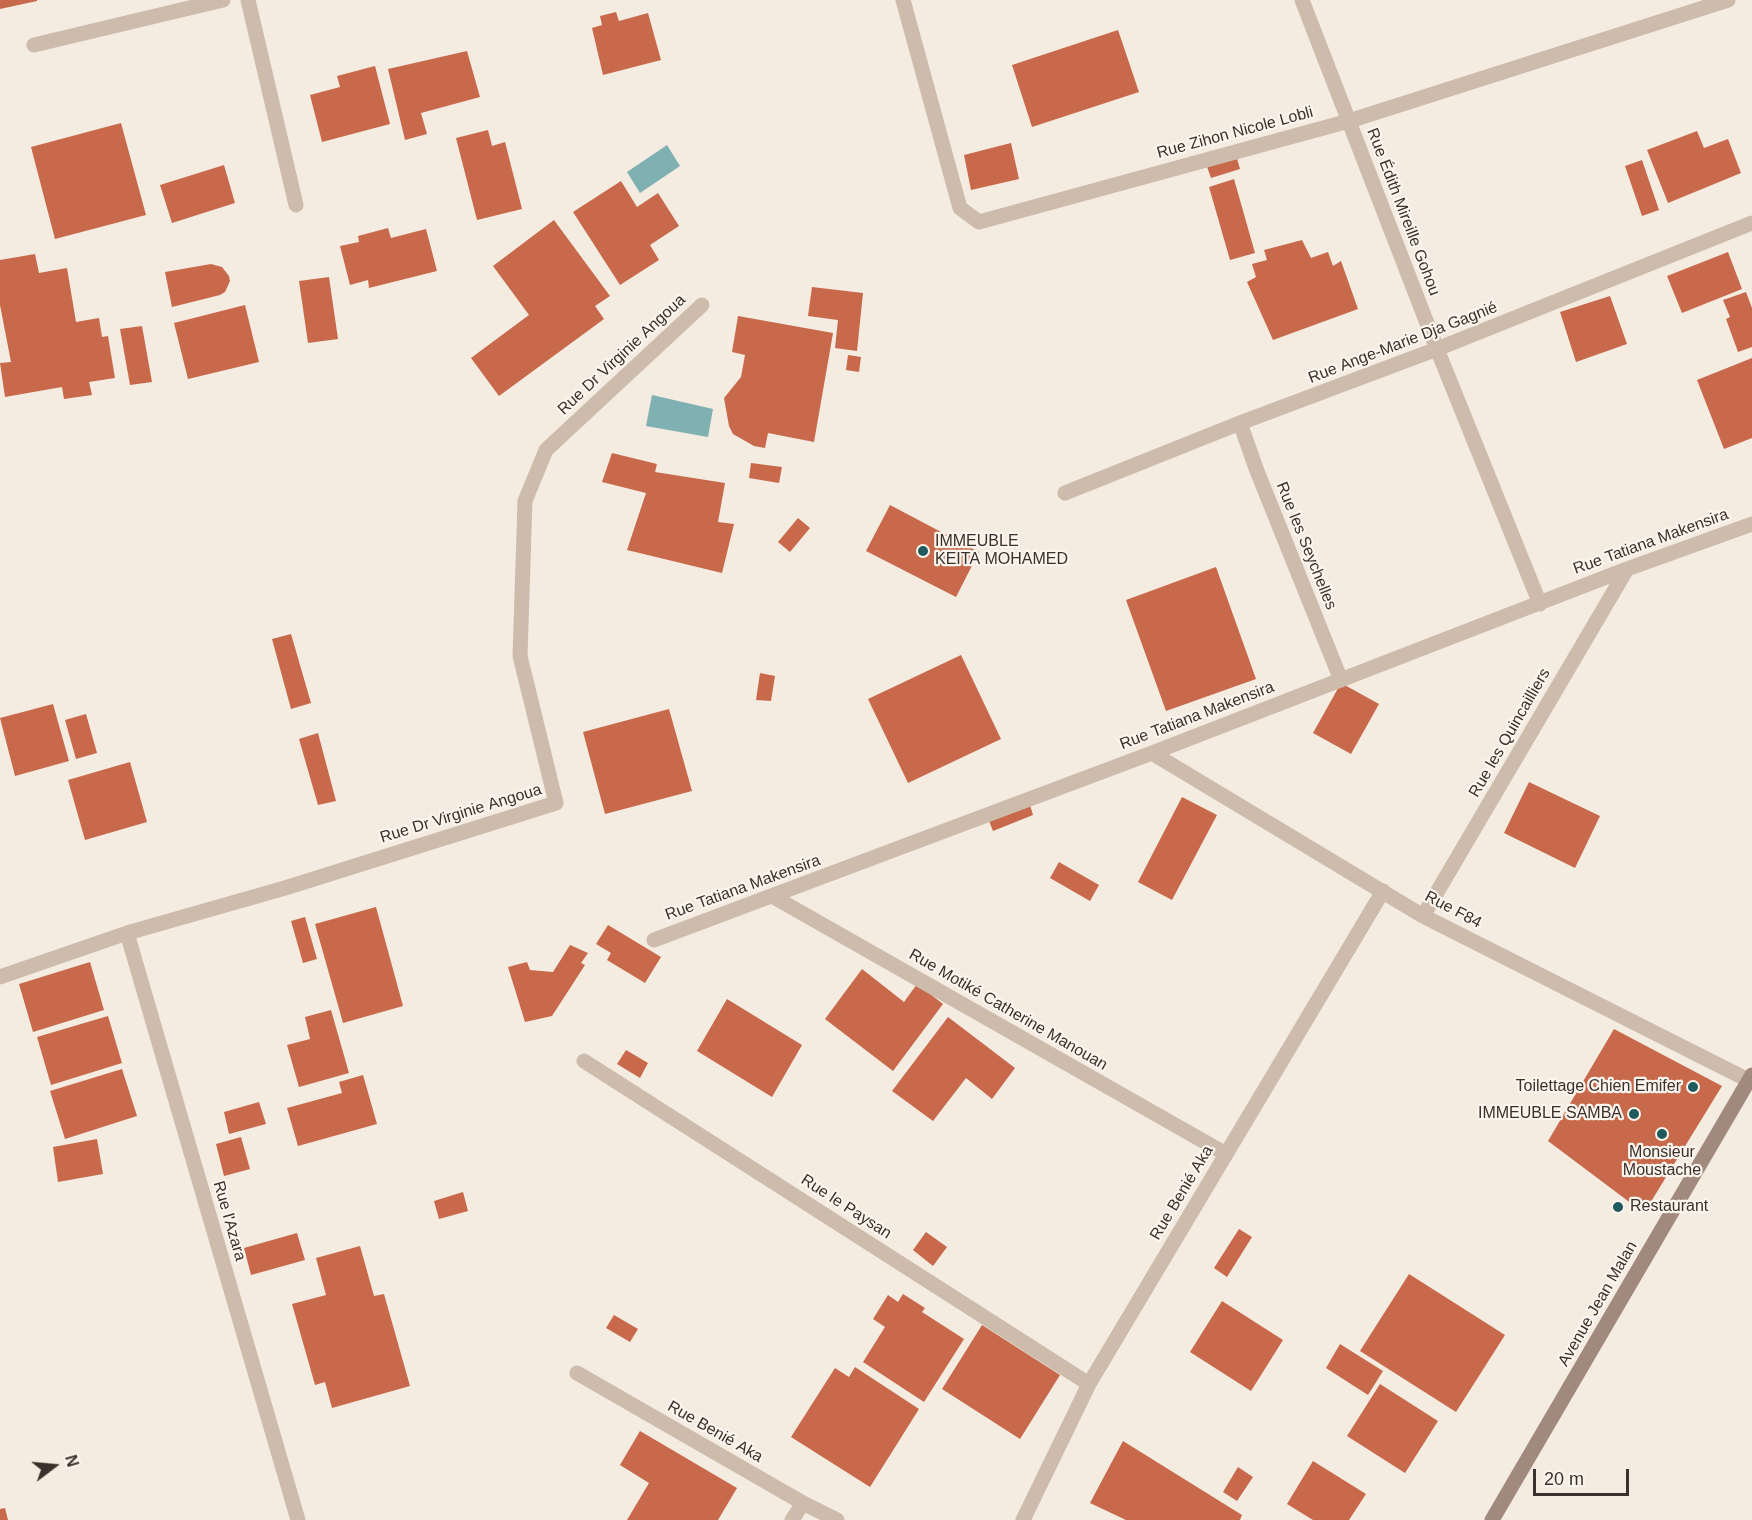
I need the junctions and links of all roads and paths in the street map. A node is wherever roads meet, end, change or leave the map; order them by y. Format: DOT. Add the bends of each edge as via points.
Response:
graph roads {
  1 [pos="223,0"];
  2 [pos="248,0"];
  3 [pos="903,0"];
  4 [pos="1302,0"];
  5 [pos="1728,0"];
  6 [pos="34,45"];
  7 [pos="1349,121"];
  8 [pos="296,205"];
  9 [pos="1752,223"];
  10 [pos="702,305"];
  11 [pos="1437,349"];
  12 [pos="1240,423"];
  13 [pos="1065,493"];
  14 [pos="1752,524"];
  15 [pos="1627,569"];
  16 [pos="1540,604"];
  17 [pos="1341,680"];
  18 [pos="1152,753"];
  19 [pos="1383,891"];
  20 [pos="772,896"];
  21 [pos="1423,916"];
  22 [pos="127,933"];
  23 [pos="654,940"];
  24 [pos="0,977"];
  25 [pos="584,1061"];
  26 [pos="1751,1079"];
  27 [pos="1226,1154"];
  28 [pos="577,1373"];
  29 [pos="1089,1384"];
  30 [pos="803,1503"];
  31 [pos="297,1520"];
  32 [pos="792,1520"];
  33 [pos="837,1520"];
  34 [pos="1023,1520"];
  35 [pos="1492,1520"];
  1 -- 6 [label="street"];
  2 -- 8 [label="street"];
  3 -- 7 [label="street, Rue Zihon Nicole Lobli" via="960,208 979,222"];
  4 -- 7 [label="street, Rue Édith Mireille Gohou"];
  5 -- 7 [label="street, Rue Zihon Nicole Lobli"];
  7 -- 11 [label="street, Rue Édith Mireille Gohou"];
  9 -- 11 [label="street, Rue Ange-Marie Dja Gagnié"];
  10 -- 22 [label="street, Rue Dr Virginie Angoua" via="546,450 525,501 520,656 556,802 285,888"];
  11 -- 12 [label="street, Rue Ange-Marie Dja Gagnié"];
  11 -- 16 [label="street, Rue Édith Mireille Gohou"];
  12 -- 13 [label="street, Rue Ange-Marie Dja Gagnié"];
  12 -- 17 [label="street, Rue les Seychelles"];
  14 -- 15 [label="street, Rue Tatiana Makensira"];
  15 -- 16 [label="street, Rue Tatiana Makensira"];
  15 -- 21 [label="street, Rue les Quincailliers"];
  16 -- 17 [label="street, Rue Tatiana Makensira"];
  17 -- 18 [label="street, Rue Tatiana Makensira"];
  18 -- 19 [label="street, Rue F84"];
  18 -- 20 [label="street, Rue Tatiana Makensira"];
  19 -- 21 [label="street, Rue F84"];
  19 -- 27 [label="street, Rue Benié Aka"];
  20 -- 23 [label="street, Rue Tatiana Makensira"];
  20 -- 27 [label="street, Rue Motiké Catherine Manouan"];
  21 -- 26 [label="street, Rue F84"];
  22 -- 24 [label="street, Rue Dr Virginie Angoua"];
  22 -- 31 [label="street, Rue l'Azara"];
  25 -- 29 [label="street, Rue le Paysan"];
  26 -- 35 [label="main road, Avenue Jean Malan"];
  27 -- 29 [label="street, Rue Benié Aka"];
  28 -- 30 [label="street, Rue Benié Aka"];
  29 -- 34 [label="street, Rue Benié Aka"];
  30 -- 32 [label="street"];
  30 -- 33 [label="street, Rue Benié Aka"];
}
